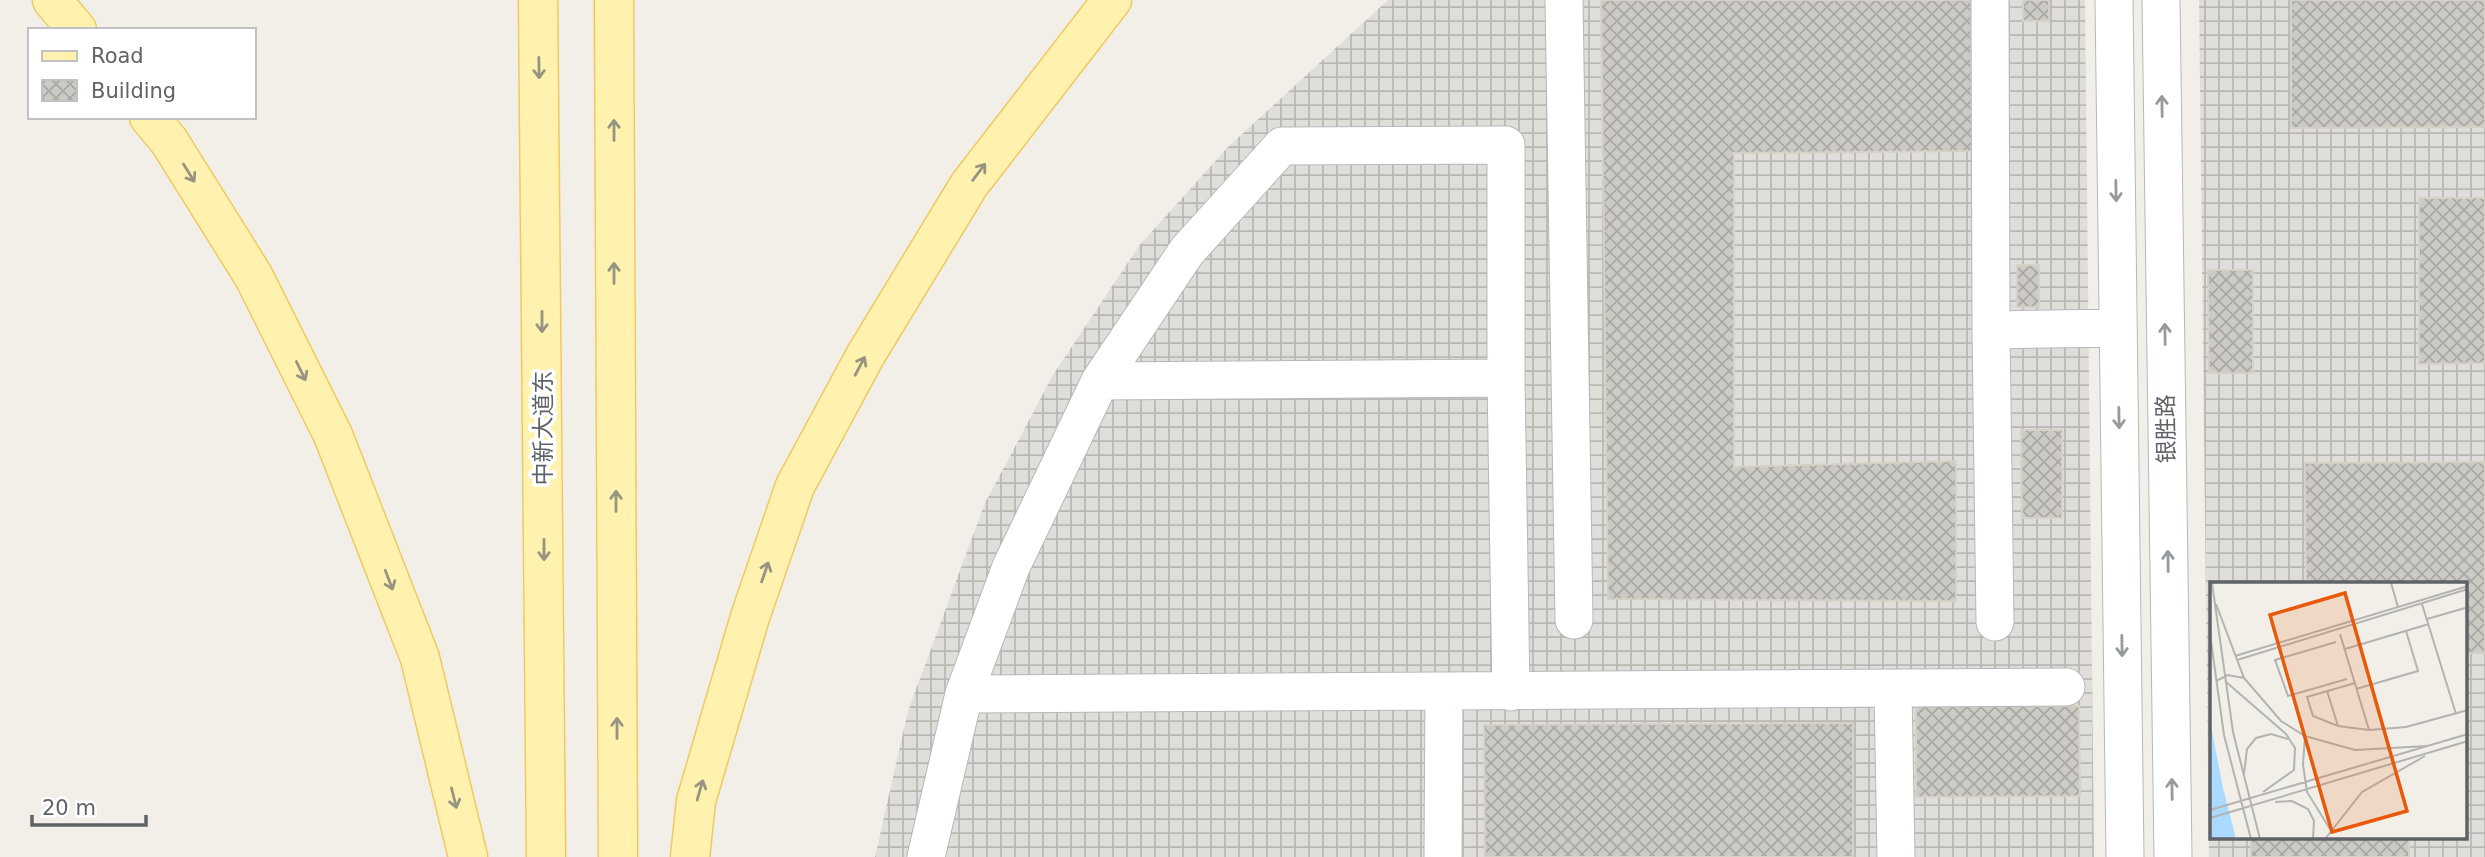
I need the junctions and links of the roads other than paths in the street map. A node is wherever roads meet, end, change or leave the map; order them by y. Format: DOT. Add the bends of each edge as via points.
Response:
graph roads {
  1 [pos="52,0"];
  2 [pos="538,0"];
  3 [pos="614,0"];
  4 [pos="1564,0"];
  5 [pos="1990,0"];
  6 [pos="2113,0"];
  7 [pos="2161,0"];
  8 [pos="1098,4"];
  9 [pos="74,28"];
  10 [pos="151,119"];
  11 [pos="2118,328"];
  12 [pos="1991,330"];
  13 [pos="1506,378"];
  14 [pos="1100,381"];
  15 [pos="1574,620"];
  16 [pos="1995,622"];
  17 [pos="2066,687"];
  18 [pos="1894,690"];
  19 [pos="1444,692"];
  20 [pos="1511,692"];
  21 [pos="964,694"];
  22 [pos="468,857"];
  23 [pos="546,857"];
  24 [pos="618,857"];
  25 [pos="690,857"];
  26 [pos="926,857"];
  27 [pos="1443,857"];
  28 [pos="1896,857"];
  29 [pos="2126,857"];
  30 [pos="2173,857"];
  1 -- 9 [label="main road"];
  2 -- 23 [label="main road, 中新大道东, one-way"];
  24 -- 3 [label="main road, one-way"];
  4 -- 15 [label="street"];
  5 -- 12 [label="street"];
  6 -- 11 [label="street, 银胜路, one-way"];
  30 -- 7 [label="street, 银胜路, one-way"];
  25 -- 8 [label="main road, one-way" via="696,801 750,617 795,486 865,356 969,185"];
  10 -- 22 [label="main road, one-way" via="254,277 333,435 420,658"];
  11 -- 12 [label="street"];
  11 -- 29 [label="street, 银胜路, one-way"];
  12 -- 16 [label="street"];
  13 -- 14 [label="street"];
  13 -- 14 [label="street" via="1506,145 1282,146 1187,251"];
  13 -- 20 [label="street"];
  14 -- 21 [label="street" via="1011,567"];
  17 -- 18 [label="street"];
  18 -- 20 [label="street"];
  18 -- 28 [label="street"];
  19 -- 20 [label="street"];
  19 -- 21 [label="street"];
  19 -- 27 [label="street"];
  21 -- 26 [label="street"];
}
